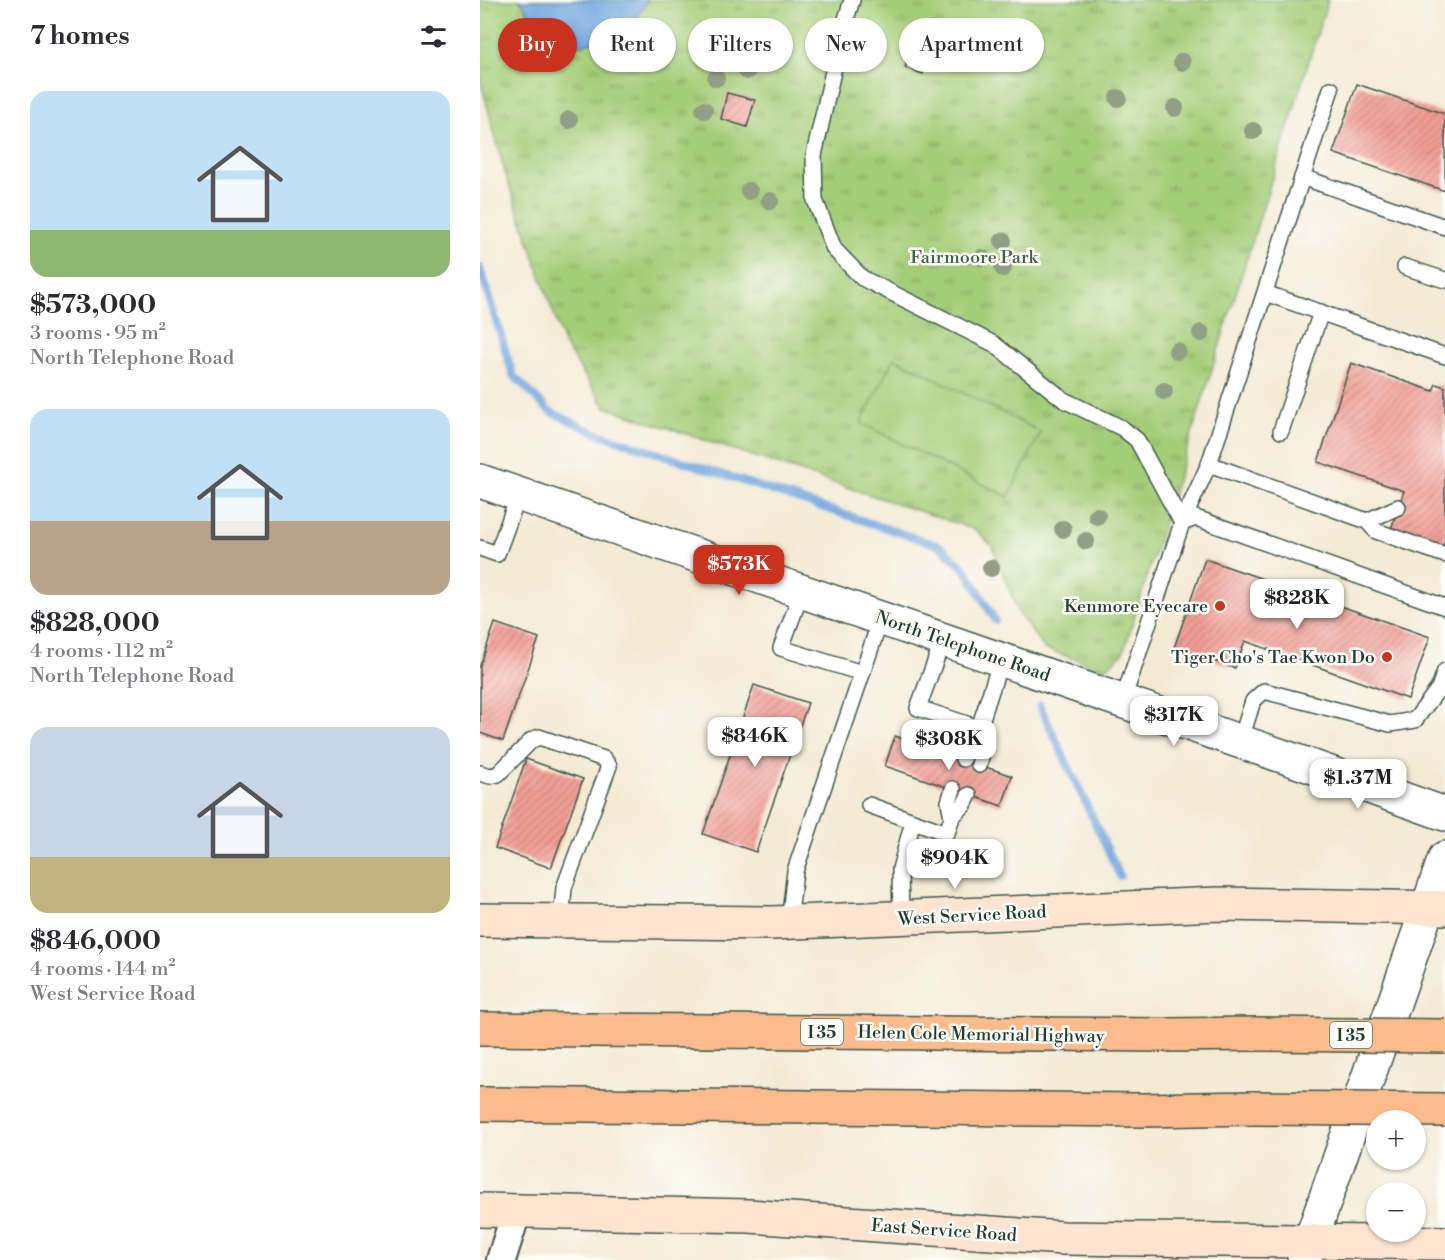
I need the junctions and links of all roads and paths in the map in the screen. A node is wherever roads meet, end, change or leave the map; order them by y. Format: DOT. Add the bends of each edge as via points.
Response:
graph roads {
  1 [pos="852,0"];
  2 [pos="1331,89"];
  3 [pos="1302,177"];
  4 [pos="1445,227"];
  5 [pos="1405,267"];
  6 [pos="1445,280"];
  7 [pos="1265,293"];
  8 [pos="1321,312"];
  9 [pos="1445,356"];
  10 [pos="1281,431"];
  11 [pos="1209,464"];
  12 [pos="480,481"];
  13 [pos="519,494"];
  14 [pos="1398,507"];
  15 [pos="1367,521"];
  16 [pos="1182,523"];
  17 [pos="480,548"];
  18 [pos="1445,555"];
  19 [pos="801,591"];
  20 [pos="1445,608"];
  21 [pos="880,618"];
  22 [pos="943,640"];
  23 [pos="1007,662"];
  24 [pos="1445,671"];
  25 [pos="862,673"];
  26 [pos="1442,689"];
  27 [pos="1122,703"];
  28 [pos="977,735"];
  29 [pos="1240,741"];
  30 [pos="963,759"];
  31 [pos="979,765"];
  32 [pos="480,773"];
  33 [pos="953,789"];
  34 [pos="969,795"];
  35 [pos="869,806"];
  36 [pos="1445,814"];
  37 [pos="952,818"];
  38 [pos="912,821"];
  39 [pos="1445,858"];
  40 [pos="1437,908"];
  41 [pos="901,919"];
  42 [pos="480,920"];
  43 [pos="561,921"];
  44 [pos="789,923"];
  45 [pos="480,1029"];
  46 [pos="1445,1036"];
  47 [pos="480,1104"];
  48 [pos="1445,1110"];
  49 [pos="480,1210"];
  50 [pos="517,1210"];
  51 [pos="1445,1243"];
  52 [pos="1307,1251"];
  53 [pos="501,1260"];
  1 -- 16 [label="lane" via="814,155 815,201 834,249 862,279 994,344 1064,400 1122,428 1137,440"];
  2 -- 3 [label="lane"];
  3 -- 4 [label="lane"];
  3 -- 7 [label="lane"];
  5 -- 6 [label="lane"];
  7 -- 8 [label="lane"];
  7 -- 11 [label="lane"];
  8 -- 9 [label="lane"];
  8 -- 10 [label="lane"];
  11 -- 15 [label="lane"];
  11 -- 16 [label="lane"];
  12 -- 13 [label="street, North Telephone Road"];
  13 -- 17 [label="lane" via="497,554"];
  13 -- 19 [label="street, North Telephone Road"];
  14 -- 15 [label="lane"];
  15 -- 18 [label="lane" via="1376,531"];
  16 -- 20 [label="lane" via="1196,518"];
  16 -- 27 [label="lane"];
  19 -- 21 [label="street, North Telephone Road"];
  19 -- 25 [label="lane" via="781,648"];
  21 -- 22 [label="street, North Telephone Road"];
  21 -- 25 [label="lane"];
  22 -- 23 [label="street, North Telephone Road"];
  22 -- 28 [label="lane" via="918,708"];
  23 -- 27 [label="street, North Telephone Road"];
  23 -- 28 [label="lane"];
  24 -- 26 [label="lane"];
  25 -- 44 [label="lane" via="795,871"];
  26 -- 29 [label="lane" via="1415,720 1390,724 1264,691 1253,701"];
  27 -- 29 [label="street, North Telephone Road"];
  28 -- 30 [label="lane"];
  28 -- 31 [label="lane"];
  29 -- 36 [label="street, North Telephone Road"];
  32 -- 43 [label="lane" via="498,774 539,737 604,759 609,766 564,888"];
  33 -- 37 [label="lane"];
  34 -- 37 [label="lane"];
  35 -- 38 [label="lane"];
  37 -- 38 [label="lane" via="947,833"];
  38 -- 41 [label="lane" via="900,869"];
  39 -- 40 [label="street"];
  40 -- 41 [label="main road, West Service Road" via="1219,904"];
  40 -- 52 [label="street"];
  41 -- 44 [label="main road, West Service Road"];
  42 -- 43 [label="main road, West Service Road"];
  43 -- 44 [label="main road, West Service Road"];
  45 -- 46 [label="highway, Helen Cole Memorial Highway / I 35, bridge"];
  47 -- 48 [label="highway, bridge"];
  49 -- 50 [label="main road, East Service Road"];
  50 -- 52 [label="main road, East Service Road" via="749,1216"];
  50 -- 53 [label="street"];
  51 -- 52 [label="main road, East Service Road"];
}
